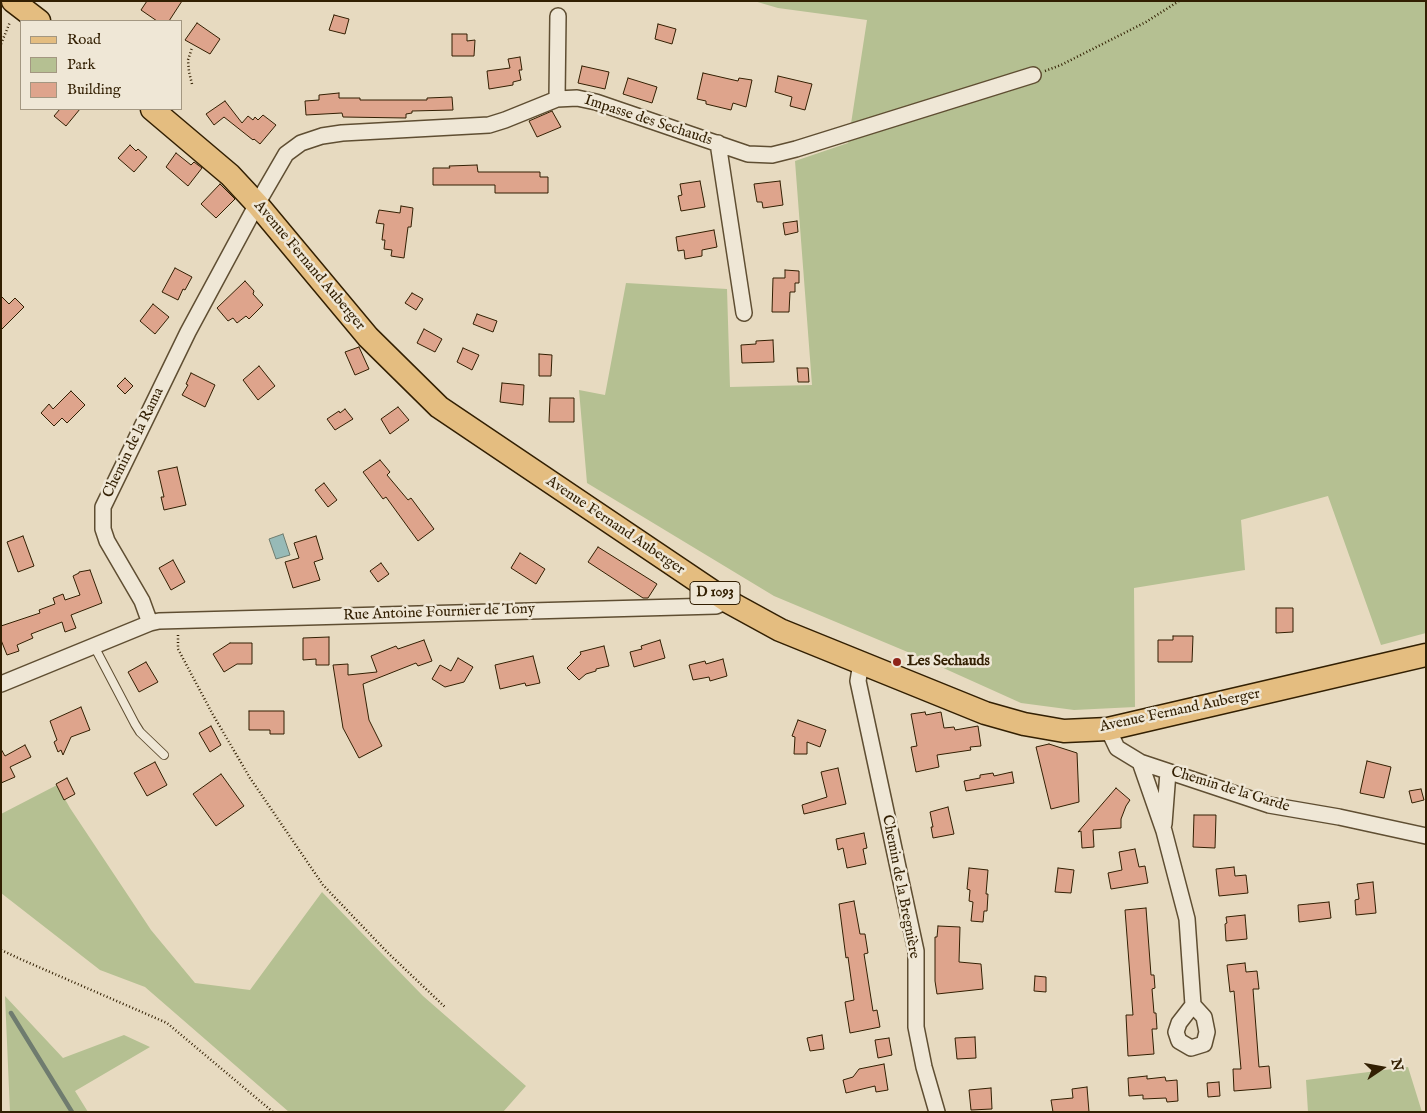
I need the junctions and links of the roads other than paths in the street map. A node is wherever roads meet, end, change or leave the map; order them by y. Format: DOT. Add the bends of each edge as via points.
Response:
graph roads {
  1 [pos="16,3"];
  2 [pos="558,16"];
  3 [pos="38,20"];
  4 [pos="1034,75"];
  5 [pos="557,99"];
  6 [pos="153,110"];
  7 [pos="718,144"];
  8 [pos="257,204"];
  9 [pos="744,313"];
  10 [pos="728,601"];
  11 [pos="150,623"];
  12 [pos="94,646"];
  13 [pos="1426,655"];
  14 [pos="861,663"];
  15 [pos="1,684"];
  16 [pos="1108,729"];
  17 [pos="164,755"];
  18 [pos="1140,762"];
  19 [pos="1168,772"];
  20 [pos="1164,831"];
  21 [pos="1426,836"];
  22 [pos="1193,1005"];
  23 [pos="937,1112"];
  1 -- 3 [label="main road"];
  2 -- 5 [label="street"];
  4 -- 7 [label="street, Impasse des Sechauds" via="772,155 748,154"];
  5 -- 7 [label="street, Impasse des Sechauds" via="577,98 596,102"];
  5 -- 8 [label="street, Impasse des Sechauds" via="489,125 342,133 301,143 286,154"];
  6 -- 8 [label="main road, Avenue Fernand Auberger / D 1093" via="230,175"];
  7 -- 9 [label="street"];
  8 -- 10 [label="main road, Avenue Fernand Auberger / D 1093" via="368,337 439,407"];
  8 -- 11 [label="street, Chemin de la Rama" via="188,332 103,507 103,529 107,541 142,601"];
  10 -- 11 [label="street, Rue Antoine Fournier de Tony" via="716,606"];
  10 -- 14 [label="main road, Avenue Fernand Auberger / D 1093" via="780,630"];
  11 -- 12 [label="street"];
  12 -- 15 [label="street"];
  12 -- 17 [label="lane" via="140,732"];
  13 -- 16 [label="main road, Avenue Fernand Auberger / D 1093"];
  14 -- 16 [label="main road, Avenue Fernand Auberger / D 1093" via="985,713 1024,724 1064,731"];
  14 -- 23 [label="street, Chemin de la Bregnière" via="858,681 916,951 916,1027"];
  16 -- 18 [label="street, Chemin de la Garde" via="1117,748"];
  18 -- 19 [label="street, Chemin de la Garde"];
  18 -- 20 [label="street"];
  19 -- 20 [label="street"];
  19 -- 21 [label="street, Chemin de la Garde" via="1269,805"];
  20 -- 22 [label="street" via="1187,919"];
}
